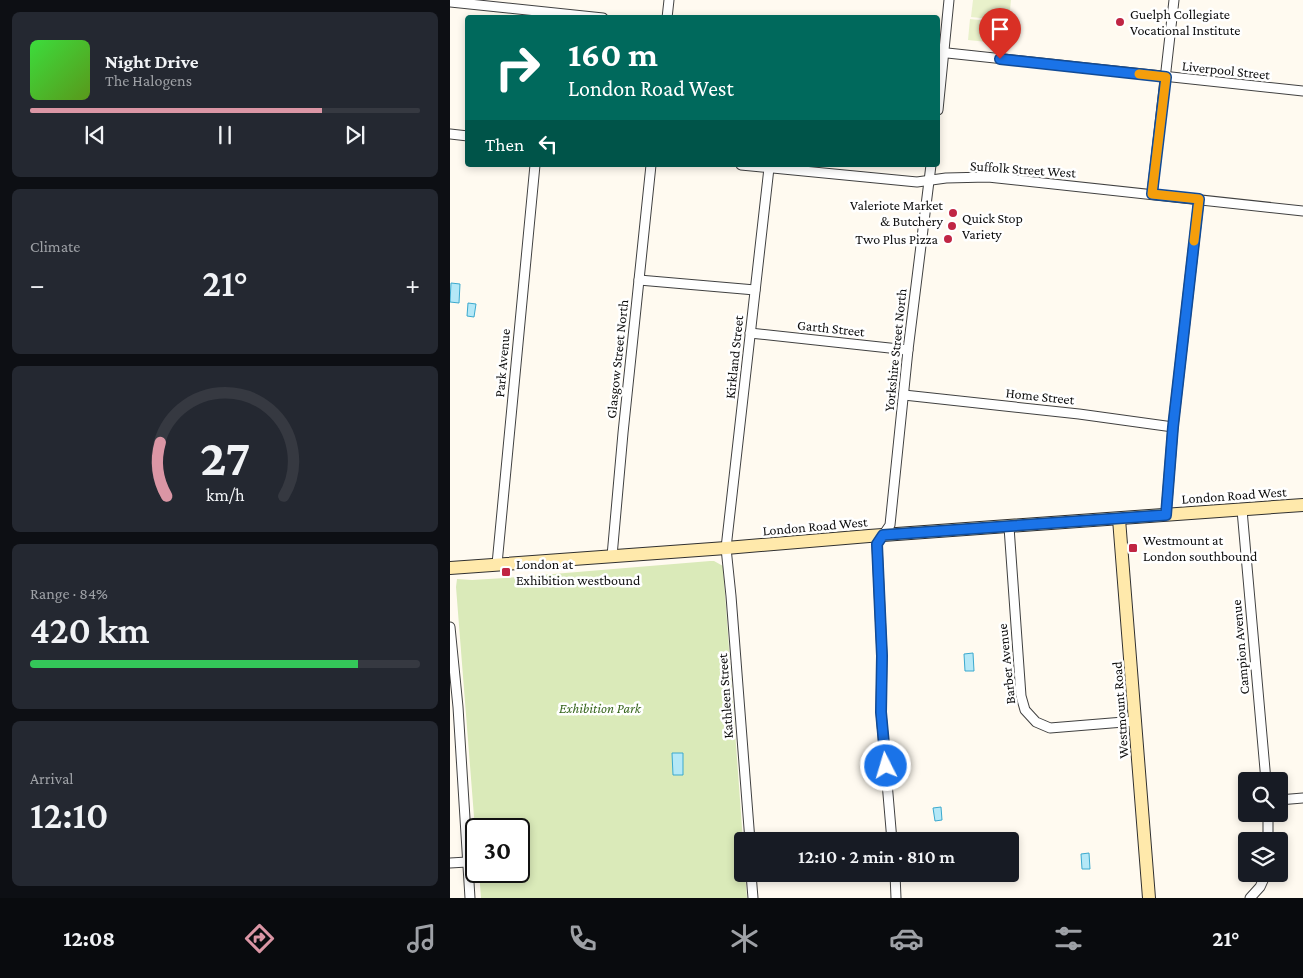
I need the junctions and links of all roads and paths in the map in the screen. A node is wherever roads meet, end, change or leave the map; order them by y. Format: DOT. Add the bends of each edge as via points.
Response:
graph roads {
  1 [pos="669,0"];
  2 [pos="949,0"];
  3 [pos="1174,0"];
  4 [pos="450,2"];
  5 [pos="574,15"];
  6 [pos="667,15"];
  7 [pos="941,52"];
  8 [pos="940,71"];
  9 [pos="1166,77"];
  10 [pos="1303,91"];
  11 [pos="450,134"];
  12 [pos="465,136"];
  13 [pos="535,167"];
  14 [pos="652,167"];
  15 [pos="760,167"];
  16 [pos="931,167"];
  17 [pos="769,168"];
  18 [pos="929,180"];
  19 [pos="1152,194"];
  20 [pos="1199,199"];
  21 [pos="1303,211"];
  22 [pos="639,280"];
  23 [pos="755,290"];
  24 [pos="750,333"];
  25 [pos="908,350"];
  26 [pos="904,395"];
  27 [pos="1173,427"];
  28 [pos="1303,505"];
  29 [pos="1242,510"];
  30 [pos="1166,515"];
  31 [pos="1119,520"];
  32 [pos="1009,527"];
  33 [pos="883,535"];
  34 [pos="726,548"];
  35 [pos="612,556"];
  36 [pos="497,564"];
  37 [pos="450,568"];
  38 [pos="450,627"];
  39 [pos="454,703"];
  40 [pos="1136,722"];
  41 [pos="1265,772"];
  42 [pos="1303,798"];
  43 [pos="1288,799"];
  44 [pos="749,832"];
  45 [pos="891,832"];
  46 [pos="465,838"];
  47 [pos="465,862"];
  48 [pos="450,863"];
  49 [pos="752,882"];
  50 [pos="895,882"];
  51 [pos="1262,882"];
  52 [pos="469,883"];
  53 [pos="470,898"];
  54 [pos="753,898"];
  55 [pos="896,898"];
  56 [pos="1148,898"];
  57 [pos="1250,898"];
  1 -- 6 [label="street"];
  2 -- 7 [label="street"];
  3 -- 9 [label="street"];
  4 -- 5 [label="street"];
  7 -- 8 [label="street"];
  7 -- 9 [label="street, Liverpool Street"];
  9 -- 10 [label="street, Liverpool Street"];
  9 -- 19 [label="street"];
  11 -- 12 [label="street"];
  13 -- 36 [label="street, Park Avenue"];
  14 -- 22 [label="street, Glasgow Street North"];
  15 -- 17 [label="street, Suffolk Street West"];
  16 -- 18 [label="street, Yorkshire Street North"];
  17 -- 18 [label="street, Suffolk Street West" via="917,182"];
  17 -- 23 [label="street, Kirkland Street"];
  18 -- 19 [label="street, Suffolk Street West" via="988,178"];
  18 -- 25 [label="street, Yorkshire Street North"];
  19 -- 20 [label="street, Suffolk Street West"];
  20 -- 21 [label="street, Suffolk Street West"];
  20 -- 27 [label="street"];
  22 -- 23 [label="street"];
  22 -- 35 [label="street, Glasgow Street North"];
  23 -- 24 [label="street, Kirkland Street"];
  24 -- 25 [label="street, Garth Street"];
  24 -- 34 [label="street, Kirkland Street"];
  25 -- 26 [label="street, Yorkshire Street North"];
  26 -- 27 [label="street, Home Street"];
  26 -- 33 [label="street, Yorkshire Street North" via="890,525"];
  27 -- 30 [label="street"];
  28 -- 29 [label="street, London Road West"];
  29 -- 30 [label="street, London Road West"];
  29 -- 41 [label="street, Campion Avenue"];
  30 -- 31 [label="street, London Road West"];
  31 -- 32 [label="street, London Road West"];
  31 -- 40 [label="street, Westmount Road"];
  32 -- 33 [label="street, London Road West"];
  32 -- 40 [label="street, Barber Avenue" via="1021,696 1025,710 1036,722 1050,728"];
  33 -- 34 [label="street, London Road West"];
  33 -- 45 [label="street, Yorkshire Street North" via="877,544 881,712"];
  34 -- 35 [label="street, London Road West"];
  34 -- 44 [label="street, Kathleen Street"];
  35 -- 36 [label="street, London Road West"];
  36 -- 37 [label="street, London Road West"];
  38 -- 39 [label="street"];
  39 -- 46 [label="street"];
  40 -- 56 [label="street, Westmount Road"];
  42 -- 43 [label="street"];
  47 -- 48 [label="street"];
  49 -- 54 [label="street"];
  50 -- 55 [label="street"];
  51 -- 57 [label="street"];
  52 -- 53 [label="street"];
}
